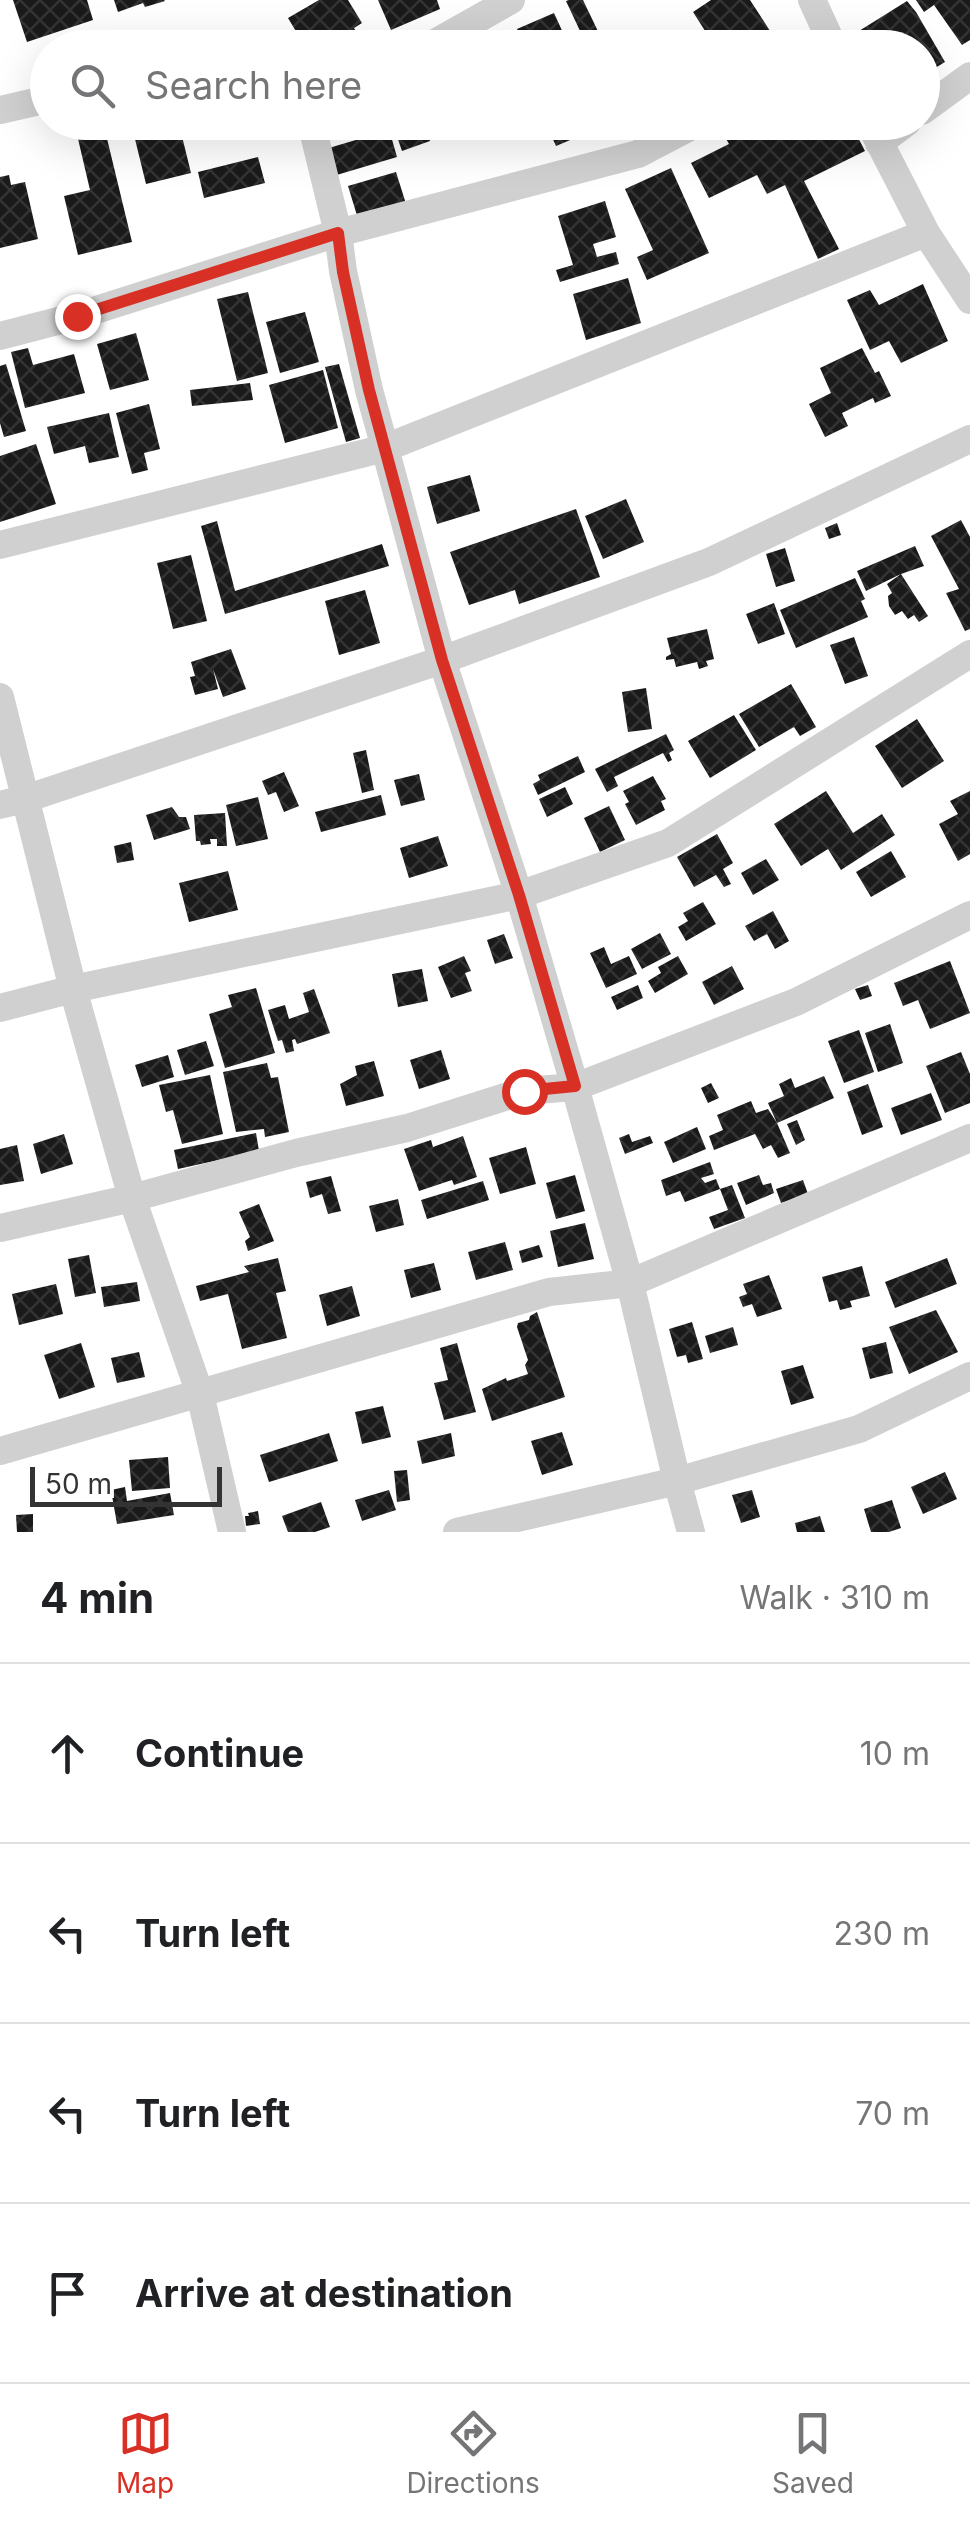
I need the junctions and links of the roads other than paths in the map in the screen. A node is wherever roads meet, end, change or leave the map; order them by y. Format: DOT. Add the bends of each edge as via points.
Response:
graph roads {
  1 [pos="512,0"];
  2 [pos="812,0"];
  3 [pos="458,30"];
  4 [pos="826,30"];
  5 [pos="970,76"];
  6 [pos="940,98"];
  7 [pos="30,103"];
  8 [pos="0,110"];
  9 [pos="315,140"];
  10 [pos="664,140"];
  11 [pos="878,140"];
  12 [pos="338,233"];
  13 [pos="926,233"];
  14 [pos="970,300"];
  15 [pos="0,336"];
  16 [pos="970,438"];
  17 [pos="384,448"];
  18 [pos="0,544"];
  19 [pos="970,654"];
  20 [pos="442,660"];
  21 [pos="0,697"];
  22 [pos="12,802"];
  23 [pos="519,895"];
  24 [pos="970,915"];
  25 [pos="73,989"];
  26 [pos="0,1008"];
  27 [pos="575,1086"];
  28 [pos="970,1138"];
  29 [pos="132,1198"];
  30 [pos="0,1228"];
  31 [pos="630,1283"];
  32 [pos="970,1376"];
  33 [pos="200,1394"];
  34 [pos="0,1451"];
  35 [pos="676,1482"];
  36 [pos="232,1532"];
  37 [pos="457,1532"];
  38 [pos="691,1532"];
  1 -- 3 [label="street"];
  2 -- 4 [label="street"];
  5 -- 6 [label="street"];
  7 -- 8 [label="street"];
  9 -- 12 [label="street"];
  10 -- 12 [label="street" via="638,154"];
  11 -- 13 [label="street"];
  12 -- 15 [label="street"];
  12 -- 17 [label="street"];
  13 -- 14 [label="street"];
  13 -- 17 [label="street"];
  16 -- 20 [label="street" via="709,562"];
  17 -- 18 [label="street"];
  17 -- 20 [label="street"];
  19 -- 23 [label="street" via="668,842"];
  20 -- 22 [label="street"];
  20 -- 23 [label="street"];
  21 -- 22 [label="street"];
  22 -- 25 [label="street"];
  23 -- 25 [label="street"];
  23 -- 27 [label="street"];
  24 -- 27 [label="street" via="796,1002"];
  25 -- 26 [label="street"];
  25 -- 29 [label="street"];
  27 -- 29 [label="street" via="524,1091"];
  27 -- 31 [label="street"];
  28 -- 31 [label="street"];
  29 -- 30 [label="street"];
  29 -- 33 [label="street"];
  31 -- 33 [label="street" via="549,1292"];
  31 -- 35 [label="street"];
  32 -- 35 [label="street" via="860,1428"];
  33 -- 34 [label="street"];
  33 -- 36 [label="street"];
  35 -- 37 [label="street"];
  35 -- 38 [label="street"];
}
